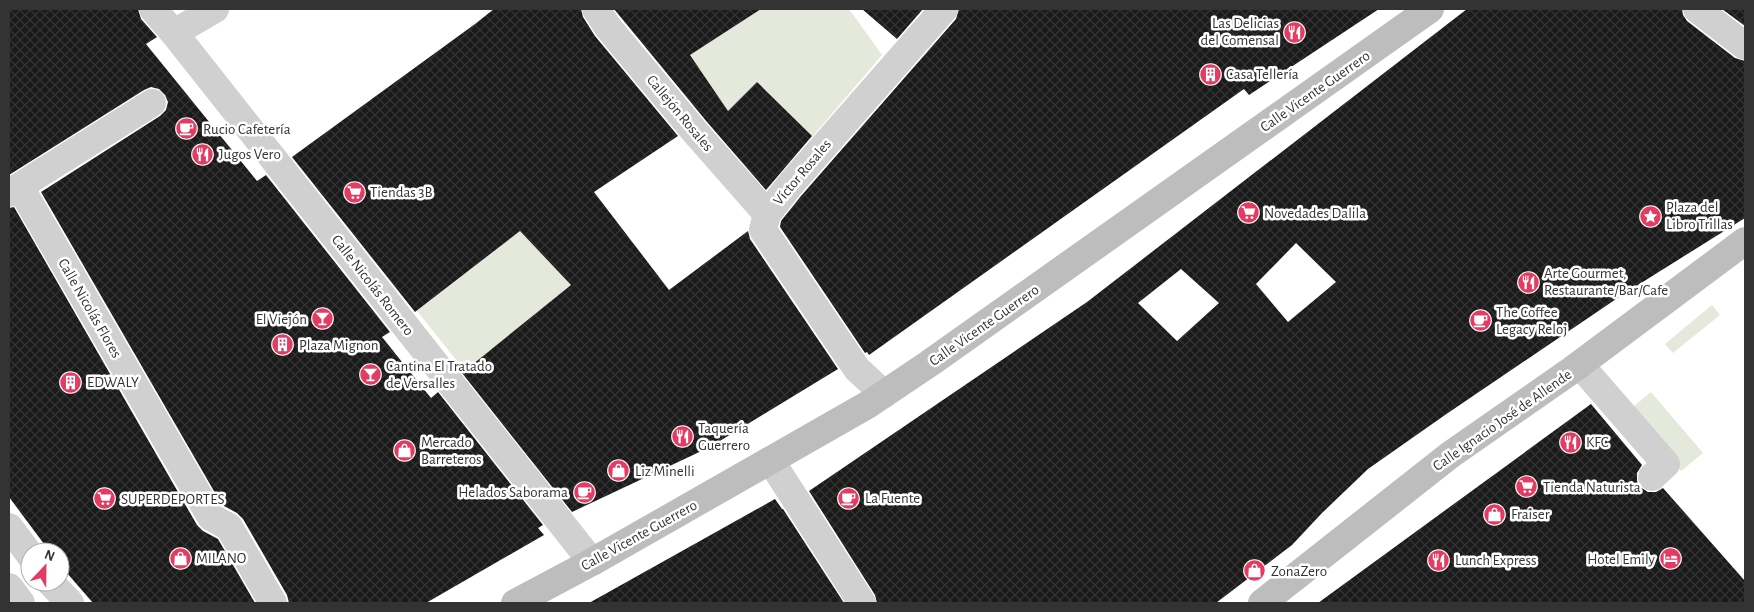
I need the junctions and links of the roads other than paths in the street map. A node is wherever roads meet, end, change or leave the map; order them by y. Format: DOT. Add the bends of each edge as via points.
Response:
graph roads {
  1 [pos="152,9"];
  2 [pos="215,9"];
  3 [pos="596,9"];
  4 [pos="944,9"];
  5 [pos="1430,9"];
  6 [pos="1697,9"];
  7 [pos="174,33"];
  8 [pos="1745,46"];
  9 [pos="152,103"];
  10 [pos="14,190"];
  11 [pos="767,214"];
  12 [pos="1745,241"];
  13 [pos="1580,365"];
  14 [pos="884,394"];
  15 [pos="770,461"];
  16 [pos="1652,476"];
  17 [pos="9,527"];
  18 [pos="20,542"];
  19 [pos="592,562"];
  20 [pos="9,587"];
  21 [pos="60,592"];
  22 [pos="21,603"];
  23 [pos="70,603"];
  24 [pos="273,603"];
  25 [pos="515,603"];
  26 [pos="862,603"];
  27 [pos="1262,603"];
  1 -- 7 [label="street, Calle Nicolás Romero"];
  2 -- 7 [label="street"];
  3 -- 11 [label="street, Callejón Rosales" via="688,124"];
  4 -- 11 [label="street, Víctor Rosales"];
  5 -- 14 [label="street, Calle Vicente Guerrero"];
  6 -- 8 [label="street"];
  7 -- 19 [label="street, Calle Nicolás Romero"];
  9 -- 10 [label="street, Calle Nicolás Flores"];
  10 -- 24 [label="street, Calle Nicolás Flores" via="211,517 229,527"];
  11 -- 14 [label="street, Víctor Rosales" via="763,230 857,369"];
  12 -- 13 [label="street, Calle Ignacio José de Allende"];
  13 -- 16 [label="street" via="1666,464"];
  13 -- 27 [label="street, Calle Ignacio José de Allende" via="1450,455"];
  14 -- 15 [label="street, Calle Vicente Guerrero"];
  15 -- 19 [label="street, Calle Vicente Guerrero"];
  15 -- 26 [label="street"];
  17 -- 18 [label="street"];
  19 -- 25 [label="street, Calle Vicente Guerrero"];
  20 -- 22 [label="street"];
  21 -- 23 [label="street"];
}
